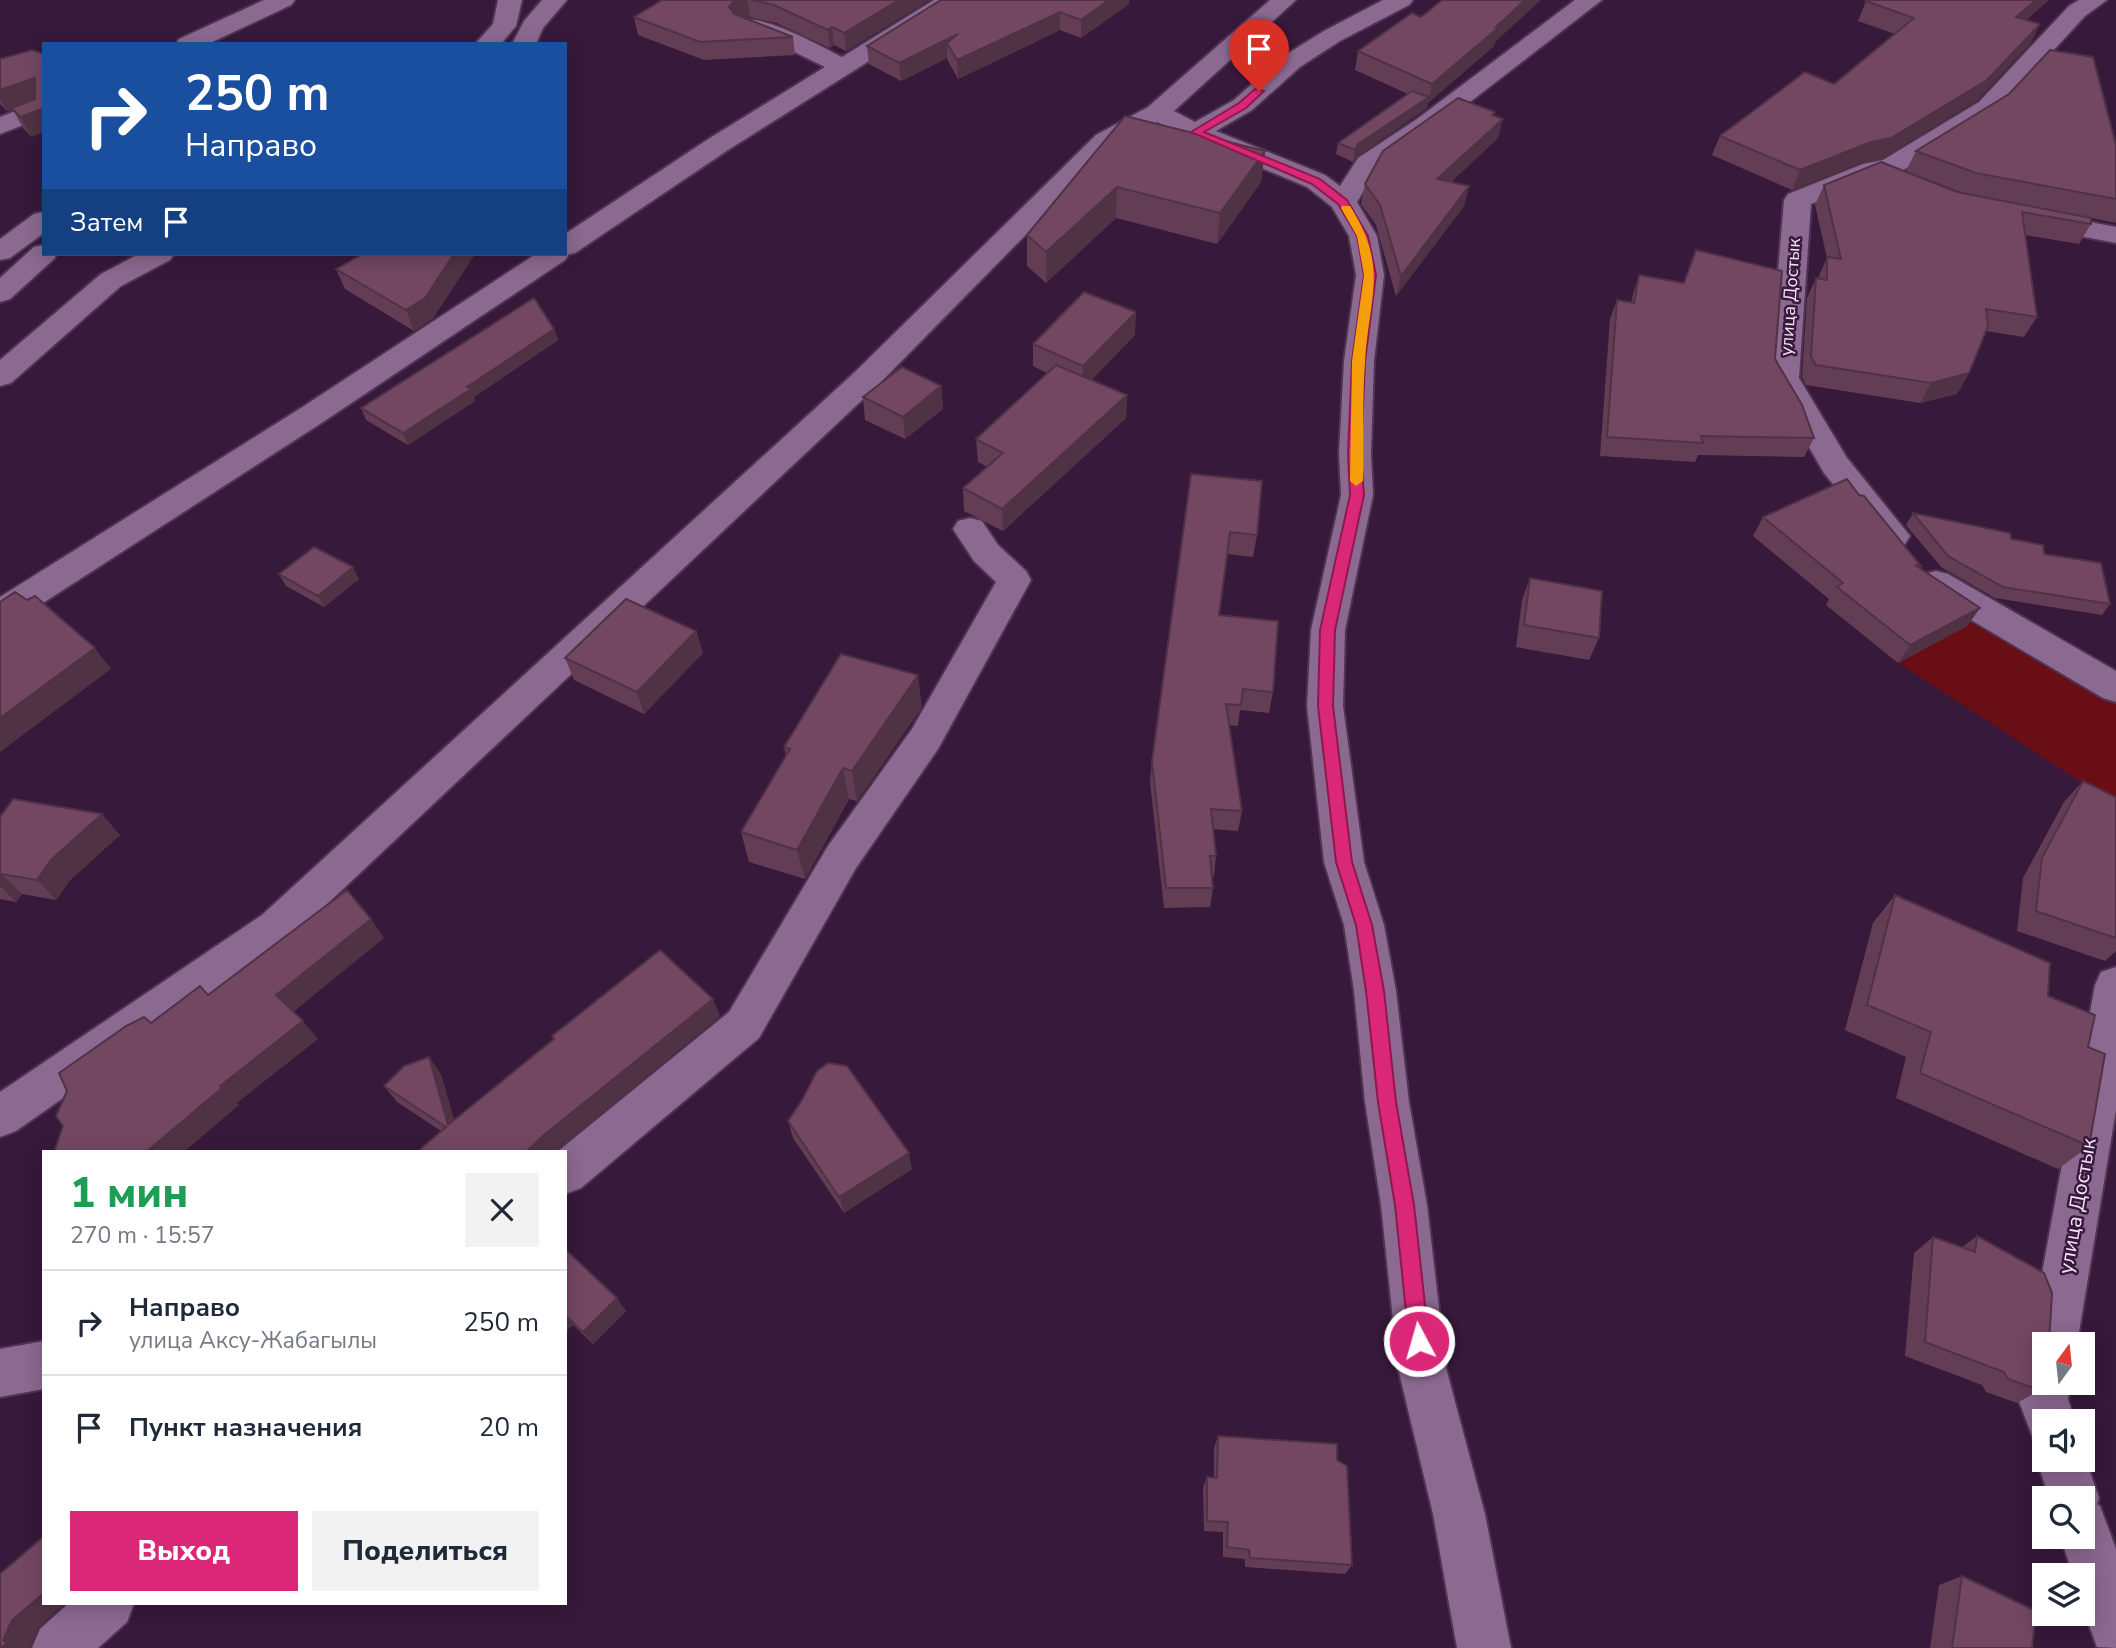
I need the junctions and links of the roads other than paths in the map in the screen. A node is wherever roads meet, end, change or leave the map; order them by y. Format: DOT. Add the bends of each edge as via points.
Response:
graph roads {
  1 [pos="283,0"];
  2 [pos="510,0"];
  3 [pos="555,0"];
  4 [pos="950,0"];
  5 [pos="1284,0"];
  6 [pos="1401,0"];
  7 [pos="1590,0"];
  8 [pos="2095,0"];
  9 [pos="747,25"];
  10 [pos="192,42"];
  11 [pos="489,42"];
  12 [pos="524,42"];
  13 [pos="841,66"];
  14 [pos="42,109"];
  15 [pos="1157,112"];
  16 [pos="0,126"];
  17 [pos="1196,132"];
  18 [pos="1872,170"];
  19 [pos="1913,187"];
  20 [pos="1329,192"];
  21 [pos="2010,214"];
  22 [pos="42,221"];
  23 [pos="2116,235"];
  24 [pos="567,246"];
  25 [pos="0,252"];
  26 [pos="42,255"];
  27 [pos="156,256"];
  28 [pos="552,256"];
  29 [pos="0,293"];
  30 [pos="0,376"];
  31 [pos="970,529"];
  32 [pos="0,614"];
  33 [pos="2116,688"];
  34 [pos="2116,985"];
  35 [pos="0,1117"];
  36 [pos="567,1171"];
  37 [pos="2055,1332"];
  38 [pos="42,1365"];
  39 [pos="0,1373"];
  40 [pos="2090,1549"];
  41 [pos="106,1605"];
  42 [pos="2116,1628"];
  43 [pos="59,1648"];
  44 [pos="1484,1648"];
  1 -- 10 [label="street"];
  2 -- 11 [label="street" via="504,26"];
  3 -- 12 [label="street"];
  4 -- 13 [label="street"];
  5 -- 15 [label="street"];
  6 -- 17 [label="street" via="1322,42 1242,105"];
  7 -- 20 [label="street" via="1426,124 1336,179"];
  8 -- 18 [label="street, улица Достык" via="2077,11 1988,107 1891,166"];
  9 -- 13 [label="street"];
  13 -- 24 [label="street"];
  14 -- 16 [label="street"];
  15 -- 17 [label="street"];
  15 -- 35 [label="street" via="1105,140 866,380 276,927"];
  17 -- 20 [label="street"];
  18 -- 19 [label="street"];
  18 -- 33 [label="street, улица Достык" via="1798,200 1784,377 1835,465 1927,578 2001,633"];
  20 -- 44 [label="street" via="1363,236 1370,275 1359,361 1357,495 1328,630 1325,706 1344,862 1364,925 1375,991 1422,1368 1458,1514"];
  21 -- 23 [label="street"];
  22 -- 25 [label="street"];
  26 -- 29 [label="street"];
  27 -- 30 [label="street" via="111,280"];
  28 -- 32 [label="street"];
  31 -- 36 [label="street" via="986,553 1014,580 925,739 842,857 744,1025"];
  34 -- 37 [label="street, улица Достык"];
  38 -- 39 [label="street"];
  40 -- 42 [label="street"];
  41 -- 43 [label="street"];
}
